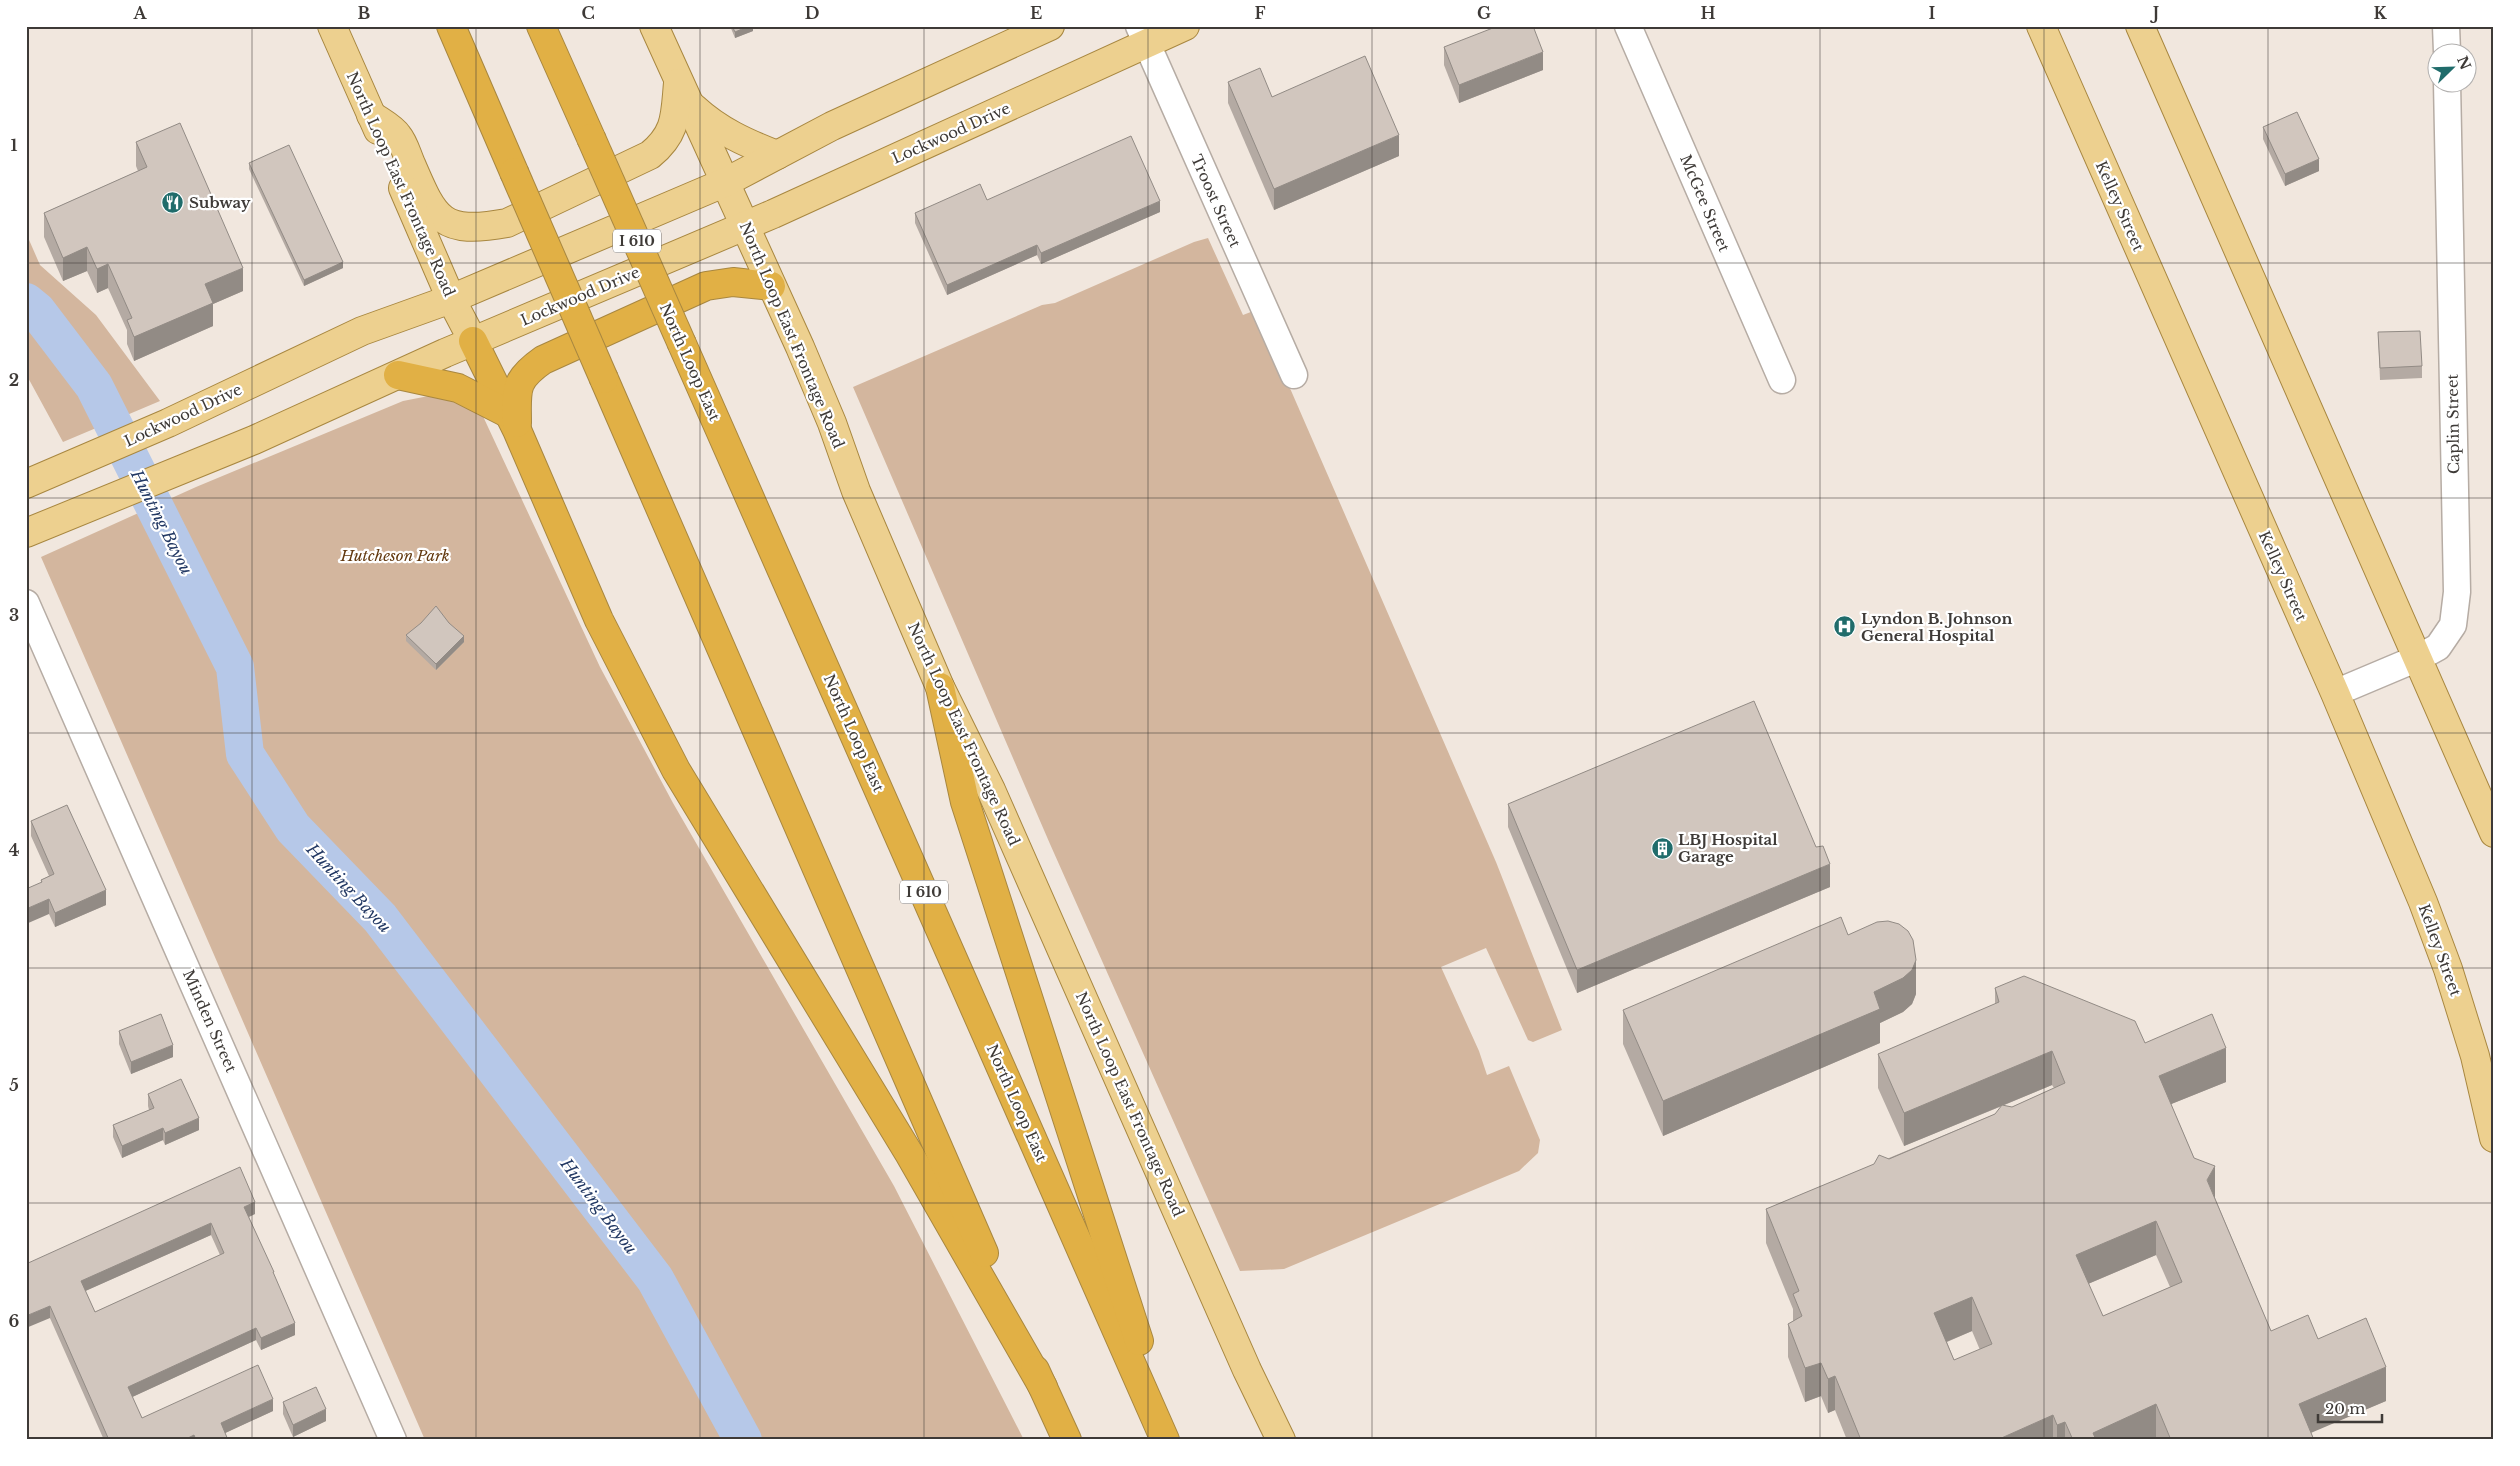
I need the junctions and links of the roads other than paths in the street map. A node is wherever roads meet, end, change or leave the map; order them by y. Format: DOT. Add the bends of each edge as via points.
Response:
graph roads {
  1 [pos="332,26"];
  2 [pos="451,26"];
  3 [pos="541,26"];
  4 [pos="654,26"];
  5 [pos="1050,26"];
  6 [pos="1185,26"];
  7 [pos="1628,26"];
  8 [pos="2041,26"];
  9 [pos="2140,26"];
  10 [pos="2446,26"];
  11 [pos="1142,35"];
  12 [pos="2447,42"];
  13 [pos="2447,92"];
  14 [pos="683,93"];
  15 [pos="371,115"];
  16 [pos="777,155"];
  17 [pos="726,182"];
  18 [pos="745,226"];
  19 [pos="771,286"];
  20 [pos="451,299"];
  21 [pos="473,341"];
  22 [pos="398,375"];
  23 [pos="1294,375"];
  24 [pos="1782,380"];
  25 [pos="513,422"];
  26 [pos="26,484"];
  27 [pos="26,533"];
  28 [pos="26,603"];
  29 [pos="2418,658"];
  30 [pos="940,687"];
  31 [pos="2335,693"];
  32 [pos="2494,833"];
  33 [pos="2494,1138"];
  34 [pos="1043,1387"];
  35 [pos="393,1440"];
  36 [pos="1067,1440"];
  37 [pos="1166,1440"];
  38 [pos="1170,1440"];
  39 [pos="1281,1440"];
  1 -- 15 [label="main road, North Loop East Frontage Road"];
  2 -- 34 [label="highway, bridge"];
  3 -- 37 [label="highway, North Loop East / I 610, bridge"];
  4 -- 14 [label="main road, North Loop East Frontage Road"];
  5 -- 16 [label="main road, Lockwood Drive" via="832,126"];
  6 -- 11 [label="main road, Lockwood Drive"];
  7 -- 24 [label="street, McGee Street"];
  8 -- 31 [label="main road, Kelley Street"];
  9 -- 29 [label="main road"];
  10 -- 12 [label="street"];
  11 -- 18 [label="main road, Lockwood Drive"];
  11 -- 23 [label="street, Troost Street"];
  13 -- 29 [label="street, Caplin Street" via="2457,592 2453,625 2446,638 2438,647"];
  14 -- 15 [label="main road" via="674,126 660,147 650,155 507,223 486,227 455,225 437,215 425,197 399,136"];
  14 -- 16 [label="main road" via="713,126"];
  14 -- 17 [label="main road, North Loop East Frontage Road"];
  15 -- 20 [label="main road, North Loop East Frontage Road"];
  16 -- 17 [label="main road, Lockwood Drive"];
  17 -- 18 [label="main road, North Loop East Frontage Road"];
  17 -- 20 [label="main road, Lockwood Drive"];
  18 -- 19 [label="main road, North Loop East Frontage Road"];
  18 -- 21 [label="main road, Lockwood Drive"];
  19 -- 25 [label="highway" via="733,282 706,286 542,360 517,387"];
  19 -- 30 [label="main road, North Loop East Frontage Road" via="800,347 856,491"];
  20 -- 21 [label="main road, North Loop East Frontage Road"];
  20 -- 26 [label="main road, Lockwood Drive" via="362,331 168,423"];
  21 -- 22 [label="main road, Lockwood Drive"];
  21 -- 25 [label="highway"];
  22 -- 25 [label="highway" via="458,388"];
  22 -- 27 [label="main road, Lockwood Drive" via="311,416"];
  25 -- 34 [label="highway" via="599,620 676,770 919,1171"];
  28 -- 35 [label="street, Minden Street"];
  29 -- 31 [label="street, Caplin Street"];
  29 -- 32 [label="main road"];
  30 -- 38 [label="highway" via="965,802"];
  30 -- 39 [label="main road, North Loop East Frontage Road" via="991,790 1247,1370"];
  31 -- 33 [label="main road, Kelley Street" via="2448,969 2475,1056"];
  34 -- 36 [label="highway"];
}
